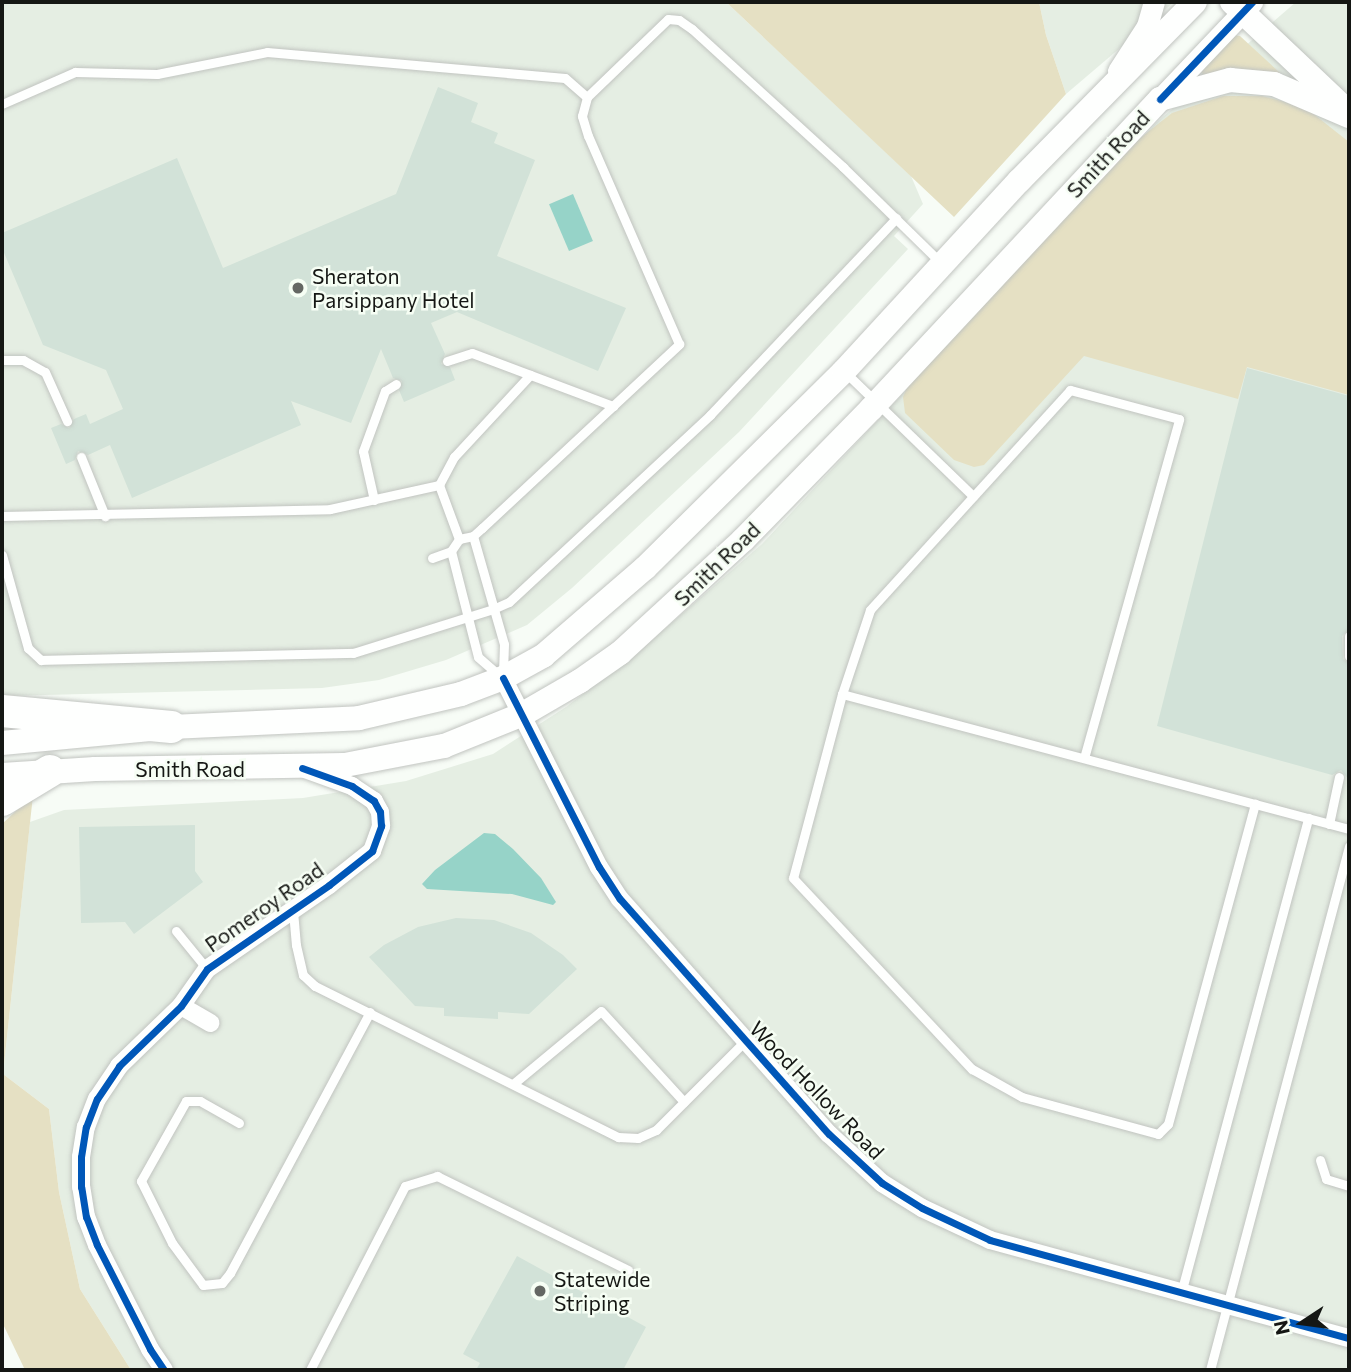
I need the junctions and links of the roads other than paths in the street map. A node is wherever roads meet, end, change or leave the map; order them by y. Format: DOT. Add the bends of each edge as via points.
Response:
graph roads {
  1 [pos="1154,2"];
  2 [pos="1195,2"];
  3 [pos="1242,5"];
  4 [pos="1102,96"];
  5 [pos="587,97"];
  6 [pos="1160,99"];
  7 [pos="2,104"];
  8 [pos="1349,115"];
  9 [pos="896,218"];
  10 [pos="942,265"];
  11 [pos="2,360"];
  12 [pos="447,361"];
  13 [pos="844,371"];
  14 [pos="530,375"];
  15 [pos="396,384"];
  16 [pos="877,403"];
  17 [pos="613,407"];
  18 [pos="67,421"];
  19 [pos="81,457"];
  20 [pos="439,485"];
  21 [pos="973,496"];
  22 [pos="374,500"];
  23 [pos="2,516"];
  24 [pos="105,516"];
  25 [pos="473,536"];
  26 [pos="459,540"];
  27 [pos="451,551"];
  28 [pos="2,555"];
  29 [pos="432,558"];
  30 [pos="493,609"];
  31 [pos="468,617"];
  32 [pos="1349,636"];
  33 [pos="1349,656"];
  34 [pos="503,678"];
  35 [pos="842,694"];
  36 [pos="2,711"];
  37 [pos="523,714"];
  38 [pos="171,727"];
  39 [pos="2,743"];
  40 [pos="1084,758"];
  41 [pos="302,768"];
  42 [pos="50,771"];
  43 [pos="2,775"];
  44 [pos="1339,777"];
  45 [pos="2,800"];
  46 [pos="1255,804"];
  47 [pos="1308,818"];
  48 [pos="1329,824"];
  49 [pos="1349,829"];
  50 [pos="1349,846"];
  51 [pos="293,910"];
  52 [pos="176,931"];
  53 [pos="206,969"];
  54 [pos="181,1006"];
  55 [pos="370,1012"];
  56 [pos="209,1023"];
  57 [pos="746,1041"];
  58 [pos="513,1084"];
  59 [pos="684,1102"];
  60 [pos="239,1123"];
  61 [pos="1320,1160"];
  62 [pos="1349,1186"];
  63 [pos="628,1270"];
  64 [pos="1181,1293"];
  65 [pos="1228,1306"];
  66 [pos="1349,1338"];
  67 [pos="164,1370"];
  68 [pos="310,1370"];
  69 [pos="1210,1370"];
  1 -- 4 [label="street" via="1147,26"];
  2 -- 4 [label="main road, Smith Road"];
  3 -- 6 [label="street, Smith Road"];
  3 -- 8 [label="main road"];
  4 -- 10 [label="main road, Smith Road"];
  5 -- 7 [label="lane" via="565,78 267,52 157,74 75,72"];
  5 -- 9 [label="lane" via="668,19 679,20"];
  5 -- 17 [label="lane" via="582,116 588,136 679,344"];
  6 -- 8 [label="main road" via="1230,80 1273,84"];
  6 -- 16 [label="main road, Smith Road"];
  9 -- 10 [label="lane"];
  9 -- 30 [label="lane" via="710,415 509,602"];
  10 -- 13 [label="main road, Smith Road"];
  11 -- 18 [label="lane" via="23,360 45,372"];
  12 -- 14 [label="lane" via="472,353"];
  13 -- 16 [label="lane"];
  13 -- 34 [label="main road, Smith Road" via="587,621 543,656"];
  14 -- 17 [label="lane"];
  14 -- 20 [label="lane" via="454,457"];
  15 -- 22 [label="lane" via="385,391 363,451"];
  16 -- 21 [label="lane"];
  16 -- 37 [label="main road, Smith Road" via="743,540 647,629 580,681"];
  17 -- 25 [label="lane"];
  19 -- 24 [label="lane"];
  20 -- 22 [label="lane"];
  20 -- 26 [label="lane"];
  21 -- 35 [label="lane" via="870,610"];
  21 -- 40 [label="lane" via="1070,390 1179,419"];
  22 -- 24 [label="lane" via="330,509"];
  23 -- 24 [label="lane"];
  25 -- 26 [label="lane"];
  25 -- 30 [label="lane"];
  26 -- 27 [label="lane"];
  27 -- 29 [label="lane"];
  27 -- 31 [label="lane"];
  28 -- 31 [label="lane" via="28,648 41,660 353,653"];
  30 -- 31 [label="lane"];
  30 -- 34 [label="lane" via="504,644"];
  31 -- 34 [label="lane" via="478,657"];
  32 -- 33 [label="lane"];
  34 -- 37 [label="street, Wood Hollow Road"];
  34 -- 38 [label="main road, Smith Road" via="461,694 359,718"];
  35 -- 40 [label="lane"];
  35 -- 46 [label="lane" via="793,878 972,1069 1006,1090 1047,1105 1158,1134 1168,1125"];
  36 -- 38 [label="highway"];
  37 -- 41 [label="main road, Smith Road" via="423,752"];
  37 -- 57 [label="street, Wood Hollow Road" via="599,867 620,899"];
  38 -- 39 [label="main road, Smith Road"];
  40 -- 46 [label="lane"];
  41 -- 42 [label="main road, Smith Road"];
  41 -- 51 [label="street, Pomeroy Road" via="365,792 380,812 381,826 372,851"];
  42 -- 43 [label="main road, Smith Road"];
  42 -- 45 [label="highway"];
  44 -- 48 [label="lane"];
  46 -- 47 [label="lane"];
  47 -- 48 [label="lane"];
  47 -- 64 [label="lane"];
  48 -- 49 [label="lane"];
  50 -- 65 [label="lane"];
  51 -- 53 [label="street, Pomeroy Road"];
  51 -- 55 [label="lane" via="303,975 315,986"];
  52 -- 53 [label="lane"];
  53 -- 54 [label="street, Pomeroy Road"];
  54 -- 56 [label="street"];
  54 -- 67 [label="street, Pomeroy Road" via="119,1066 105,1086 86,1128 81,1157 86,1217"];
  55 -- 58 [label="lane"];
  55 -- 60 [label="lane" via="230,1273 222,1283 203,1285 172,1243 141,1181 186,1101 200,1101"];
  57 -- 59 [label="lane"];
  57 -- 64 [label="street, Wood Hollow Road" via="829,1134 882,1183 922,1208 990,1240"];
  58 -- 59 [label="lane" via="625,1138 651,1133"];
  58 -- 59 [label="lane" via="601,1011"];
  61 -- 62 [label="lane" via="1326,1179"];
  63 -- 68 [label="lane" via="437,1177 405,1186"];
  64 -- 65 [label="street, Wood Hollow Road"];
  65 -- 66 [label="street, Wood Hollow Road"];
  65 -- 69 [label="lane"];
}
